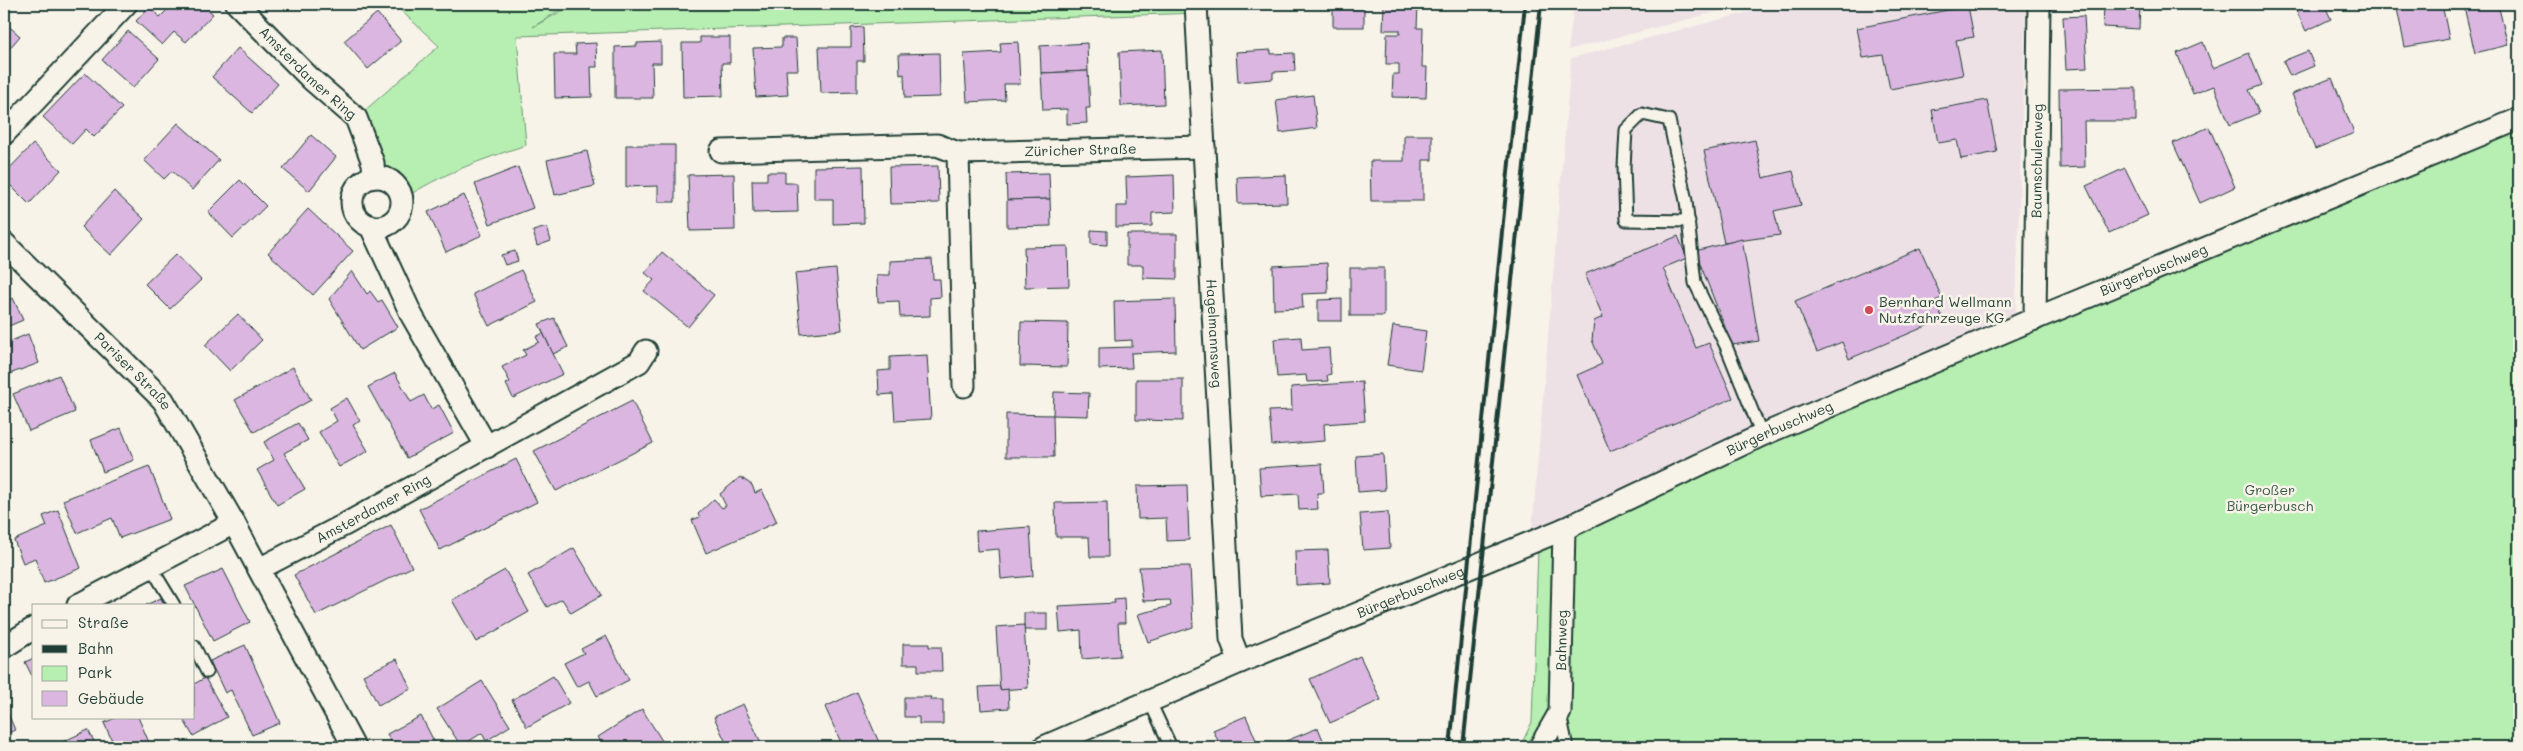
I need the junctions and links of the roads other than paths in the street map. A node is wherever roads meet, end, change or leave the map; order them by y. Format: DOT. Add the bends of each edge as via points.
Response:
graph roads {
  1 [pos="126,4"];
  2 [pos="236,4"];
  3 [pos="1196,4"];
  4 [pos="2039,4"];
  5 [pos="2519,119"];
  6 [pos="4,134"];
  7 [pos="1204,147"];
  8 [pos="721,151"];
  9 [pos="958,153"];
  10 [pos="374,177"];
  11 [pos="1688,221"];
  12 [pos="371,227"];
  13 [pos="4,244"];
  14 [pos="2035,319"];
  15 [pos="646,351"];
  16 [pos="964,386"];
  17 [pos="1762,435"];
  18 [pos="487,447"];
  19 [pos="234,523"];
  20 [pos="1564,528"];
  21 [pos="151,566"];
  22 [pos="259,569"];
  23 [pos="80,604"];
  24 [pos="173,604"];
  25 [pos="32,629"];
  26 [pos="4,647"];
  27 [pos="195,648"];
  28 [pos="1240,662"];
  29 [pos="207,672"];
  30 [pos="1150,702"];
  31 [pos="1560,712"];
  32 [pos="354,747"];
  33 [pos="1044,747"];
  34 [pos="1171,747"];
  35 [pos="1540,747"];
  36 [pos="1567,747"];
  1 -- 6 [label="street"];
  2 -- 10 [label="street, Amsterdamer Ring" via="356,118 373,163"];
  3 -- 7 [label="street, Hagelmannsweg"];
  4 -- 14 [label="street, Baumschulenweg"];
  5 -- 14 [label="street, Bürgerbuschweg"];
  7 -- 9 [label="street, Züricher Straße"];
  7 -- 28 [label="street, Hagelmannsweg" via="1229,610 1231,638"];
  8 -- 9 [label="street, Züricher Straße" via="937,145"];
  9 -- 16 [label="street"];
  10 -- 12 [label="street" via="359,185 352,201 357,217"];
  10 -- 12 [label="street" via="390,180 396,185 402,208 387,226"];
  11 -- 11 [label="lane" via="1669,120 1642,114 1626,130 1626,220"];
  11 -- 17 [label="lane" via="1695,283 1726,346"];
  12 -- 18 [label="street" via="412,316"];
  13 -- 19 [label="street, Pariser Straße" via="163,400"];
  14 -- 17 [label="street, Bürgerbuschweg"];
  15 -- 18 [label="street, Amsterdamer Ring" via="639,362"];
  17 -- 20 [label="street, Bürgerbuschweg"];
  18 -- 22 [label="street, Amsterdamer Ring"];
  19 -- 21 [label="street"];
  19 -- 22 [label="street, Pariser Straße"];
  20 -- 28 [label="street, Bürgerbuschweg"];
  20 -- 31 [label="street, Bahnweg"];
  21 -- 23 [label="street"];
  21 -- 24 [label="lane"];
  22 -- 32 [label="street, Pariser Straße"];
  25 -- 26 [label="street"];
  27 -- 29 [label="lane"];
  28 -- 30 [label="street, Bürgerbuschweg"];
  30 -- 33 [label="street, Bürgerbuschweg"];
  30 -- 34 [label="lane"];
  31 -- 35 [label="street, Bahnweg"];
  31 -- 36 [label="lane"];
}
